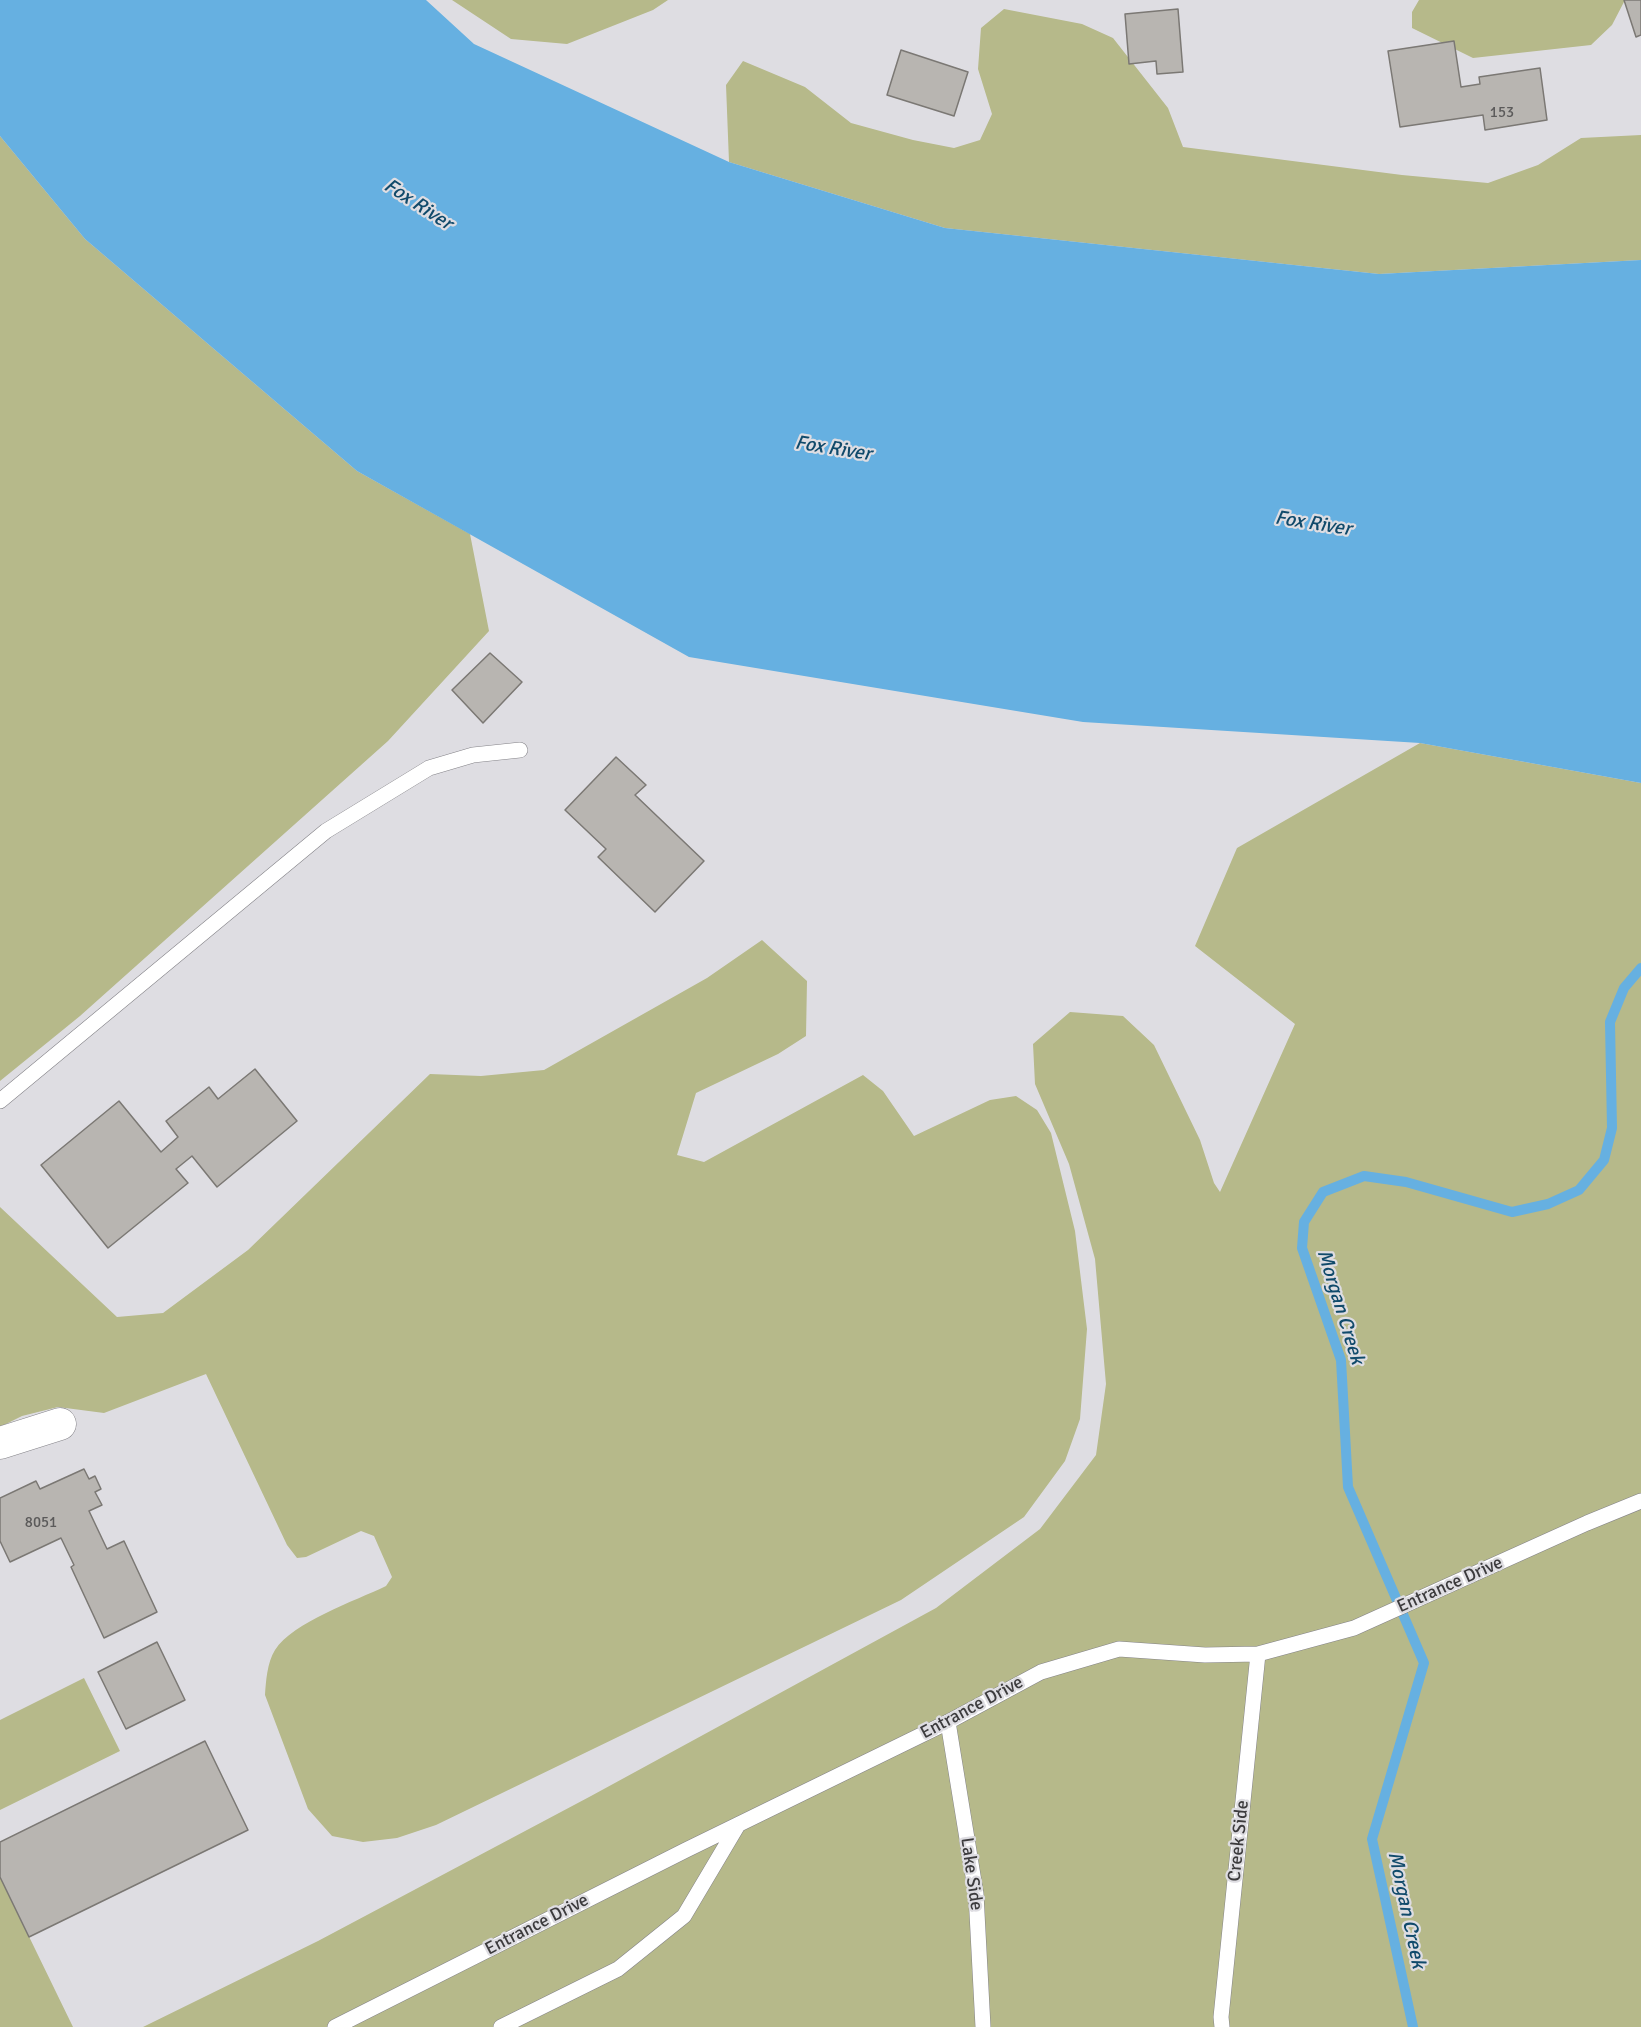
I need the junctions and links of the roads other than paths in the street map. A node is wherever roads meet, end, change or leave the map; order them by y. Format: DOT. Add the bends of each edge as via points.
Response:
graph roads {
  1 [pos="520,750"];
  2 [pos="0,1101"];
  3 [pos="60,1424"];
  4 [pos="0,1443"];
  5 [pos="1641,1501"];
  6 [pos="1258,1654"];
  7 [pos="948,1722"];
  8 [pos="739,1824"];
  9 [pos="339,2025"];
  10 [pos="359,2027"];
  11 [pos="501,2027"];
  12 [pos="983,2027"];
  13 [pos="1222,2027"];
  1 -- 2 [label="lane" via="473,755 429,768 326,831"];
  3 -- 4 [label="street"];
  5 -- 6 [label="lane, Entrance Drive" via="1354,1628"];
  6 -- 7 [label="lane, Entrance Drive" via="1119,1649 1041,1672"];
  6 -- 13 [label="lane, Creek Side"];
  7 -- 8 [label="lane, Entrance Drive"];
  7 -- 12 [label="lane, Lake Side" via="976,1894"];
  8 -- 9 [label="lane, Entrance Drive"];
  8 -- 11 [label="lane" via="684,1916 618,1969"];
  9 -- 10 [label="lane"];
}
